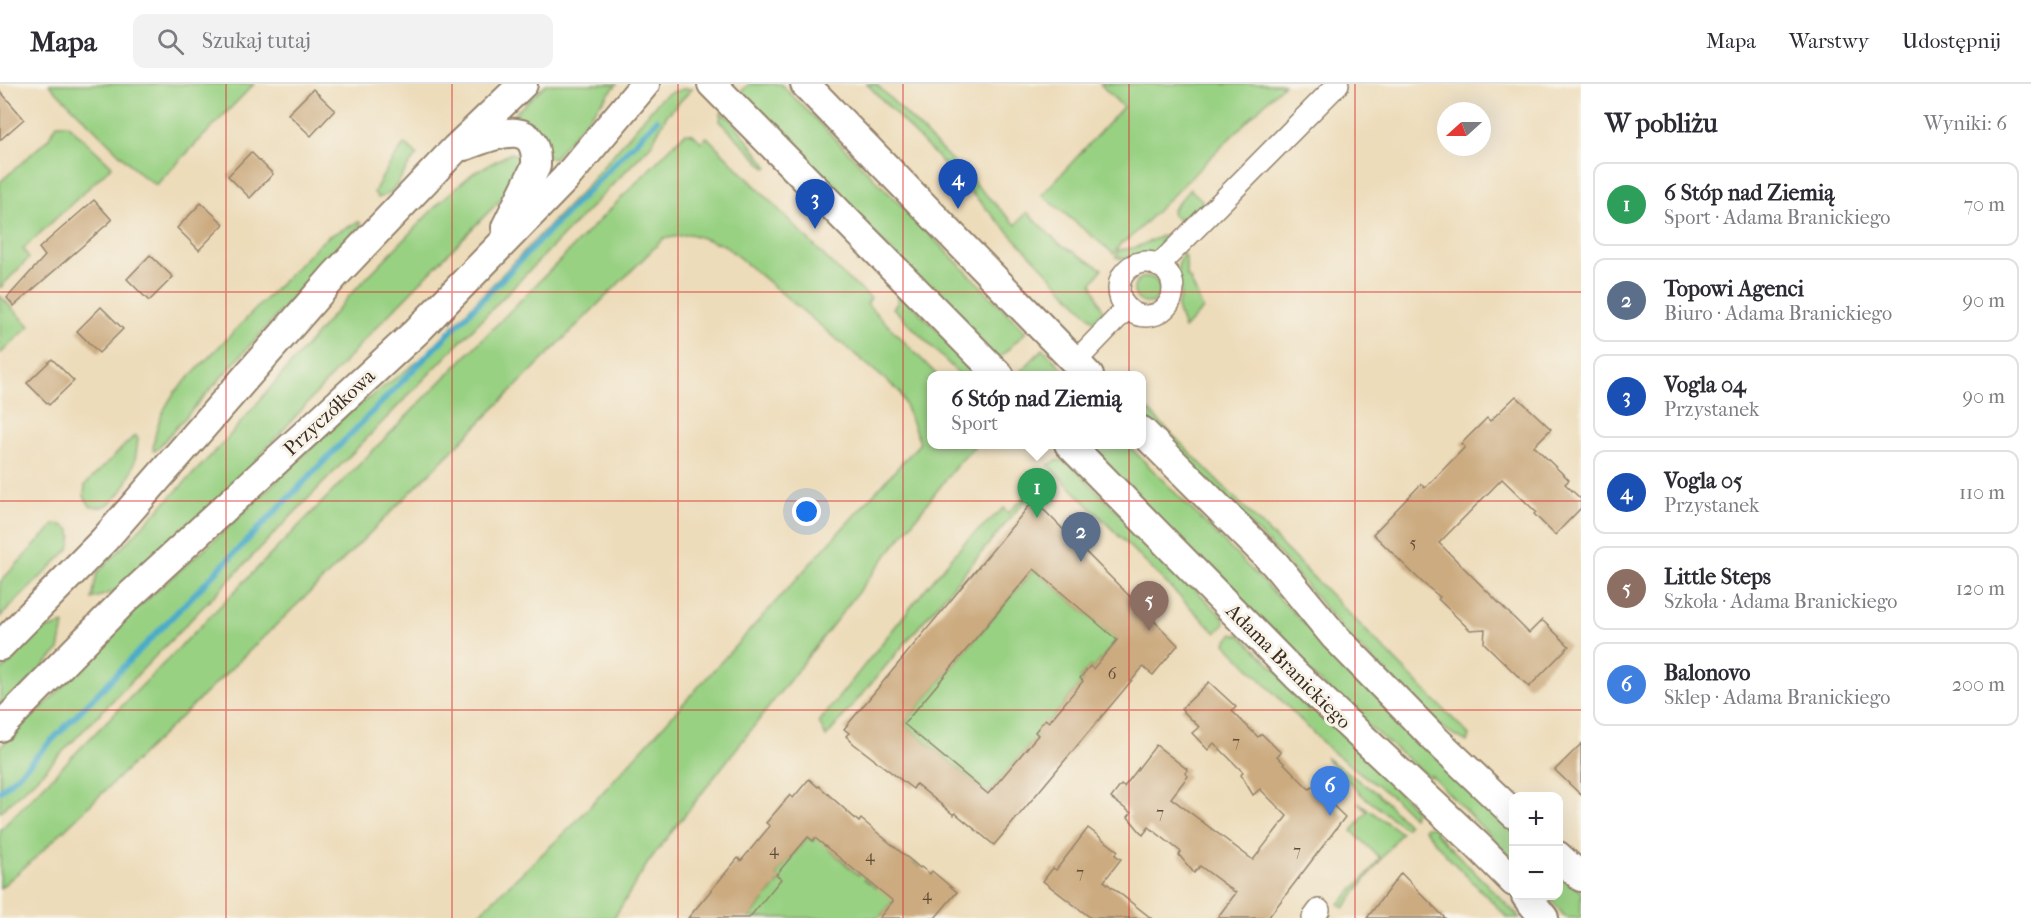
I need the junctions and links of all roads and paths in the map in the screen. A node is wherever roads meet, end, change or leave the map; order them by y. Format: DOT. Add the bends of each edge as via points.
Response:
graph roads {
  1 [pos="523,84"];
  2 [pos="645,84"];
  3 [pos="712,84"];
  4 [pos="805,84"];
  5 [pos="1338,84"];
  6 [pos="456,148"];
  7 [pos="495,250"];
  8 [pos="1158,266"];
  9 [pos="1127,308"];
  10 [pos="1083,368"];
  11 [pos="996,371"];
  12 [pos="1146,435"];
  13 [pos="1074,449"];
  14 [pos="0,646"];
  15 [pos="0,727"];
  16 [pos="1509,809"];
  17 [pos="1563,861"];
  18 [pos="1509,877"];
  19 [pos="1581,877"];
  20 [pos="1529,900"];
  21 [pos="1544,918"];
  1 -- 6 [label="main road"];
  2 -- 7 [label="main road, Przyczółkowa" via="565,178"];
  3 -- 11 [label="main road"];
  4 -- 10 [label="main road"];
  5 -- 8 [label="street"];
  6 -- 7 [label="main road" via="513,131 523,134 534,146 536,166"];
  6 -- 14 [label="main road" via="335,275 104,540"];
  7 -- 15 [label="main road, Przyczółkowa" via="416,332 125,600"];
  8 -- 9 [label="street" via="1136,264 1125,273 1119,291"];
  8 -- 9 [label="street" via="1167,272 1172,285 1168,304 1159,313 1148,316"];
  9 -- 10 [label="street"];
  12 -- 16 [label="main road" via="1275,564 1335,637"];
  13 -- 18 [label="main road, Adama Branickiego" via="1297,676"];
  17 -- 19 [label="main road"];
  20 -- 21 [label="main road"];
}
